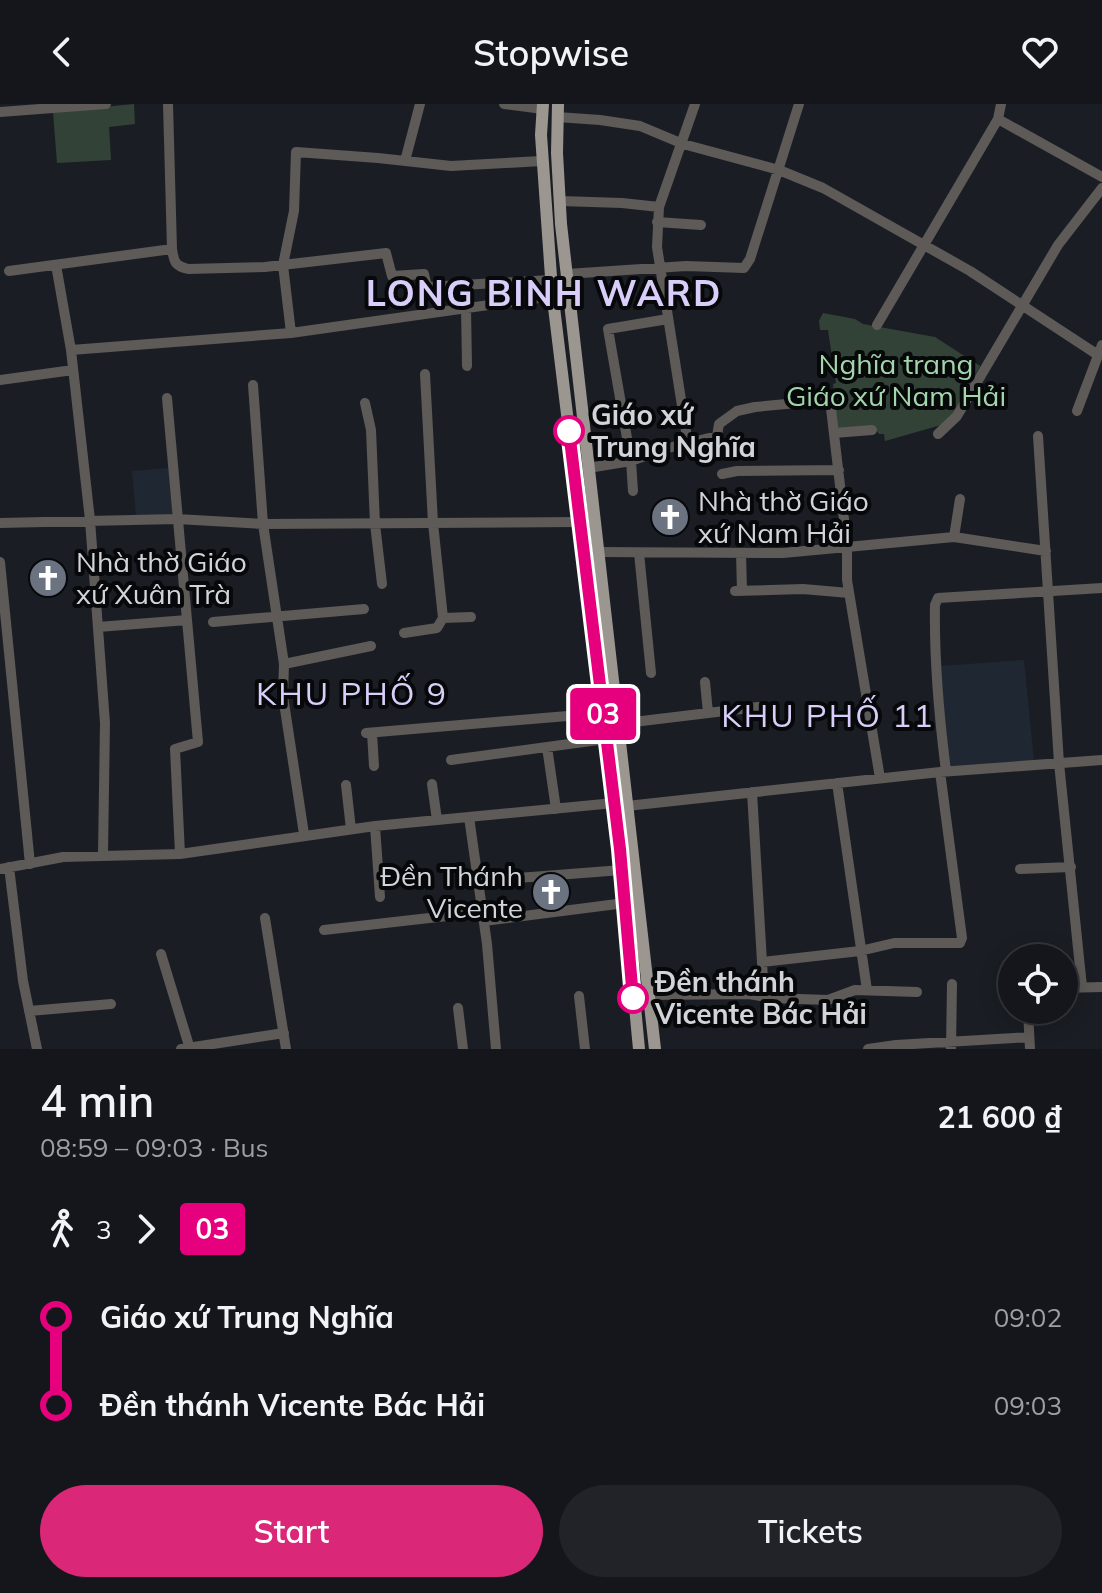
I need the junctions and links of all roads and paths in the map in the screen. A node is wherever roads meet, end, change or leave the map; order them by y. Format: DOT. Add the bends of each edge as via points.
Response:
graph roads {
  1 [pos="106,104"];
  2 [pos="168,104"];
  3 [pos="420,104"];
  4 [pos="504,104"];
  5 [pos="695,104"];
  6 [pos="799,104"];
  7 [pos="1001,104"];
  8 [pos="543,107"];
  9 [pos="558,110"];
  10 [pos="0,112"];
  11 [pos="998,119"];
  12 [pos="683,144"];
  13 [pos="405,161"];
  14 [pos="542,161"];
  15 [pos="779,170"];
  16 [pos="1102,177"];
  17 [pos="1102,188"];
  18 [pos="560,201"];
  19 [pos="659,207"];
  20 [pos="657,222"];
  21 [pos="701,225"];
  22 [pos="924,245"];
  23 [pos="172,249"];
  24 [pos="56,265"];
  25 [pos="283,265"];
  26 [pos="661,268"];
  27 [pos="9,271"];
  28 [pos="567,274"];
  29 [pos="551,280"];
  30 [pos="569,294"];
  31 [pos="553,296"];
  32 [pos="1021,304"];
  33 [pos="466,309"];
  34 [pos="668,319"];
  35 [pos="877,325"];
  36 [pos="291,333"];
  37 [pos="71,350"];
  38 [pos="1100,350"];
  39 [pos="467,366"];
  40 [pos="73,370"];
  41 [pos="425,374"];
  42 [pos="0,380"];
  43 [pos="253,385"];
  44 [pos="167,398"];
  45 [pos="365,403"];
  46 [pos="1077,411"];
  47 [pos="872,430"];
  48 [pos="834,433"];
  49 [pos="938,434"];
  50 [pos="1038,436"];
  51 [pos="688,444"];
  52 [pos="631,461"];
  53 [pos="588,468"];
  54 [pos="839,470"];
  55 [pos="722,474"];
  56 [pos="633,491"];
  57 [pos="960,499"];
  58 [pos="177,519"];
  59 [pos="90,520"];
  60 [pos="579,522"];
  61 [pos="0,523"];
  62 [pos="433,523"];
  63 [pos="263,524"];
  64 [pos="375,524"];
  65 [pos="954,537"];
  66 [pos="847,545"];
  67 [pos="1046,551"];
  68 [pos="597,552"];
  69 [pos="639,553"];
  70 [pos="741,553"];
  71 [pos="0,562"];
  72 [pos="382,584"];
  73 [pos="1102,588"];
  74 [pos="1047,591"];
  75 [pos="849,593"];
  76 [pos="364,609"];
  77 [pos="471,617"];
  78 [pos="277,618"];
  79 [pos="443,618"];
  80 [pos="187,620"];
  81 [pos="213,622"];
  82 [pos="98,627"];
  83 [pos="4,632"];
  84 [pos="404,633"];
  85 [pos="371,646"];
  86 [pos="284,664"];
  87 [pos="651,673"];
  88 [pos="705,682"];
  89 [pos="758,707"];
  90 [pos="603,713"];
  91 [pos="708,713"];
  92 [pos="617,724"];
  93 [pos="606,739"];
  94 [pos="547,747"];
  95 [pos="451,760"];
  96 [pos="1102,760"];
  97 [pos="1059,763"];
  98 [pos="374,766"];
  99 [pos="943,772"];
  100 [pos="880,778"];
  101 [pos="837,783"];
  102 [pos="432,784"];
  103 [pos="346,785"];
  104 [pos="752,792"];
  105 [pos="620,804"];
  106 [pos="556,809"];
  107 [pos="469,817"];
  108 [pos="437,820"];
  109 [pos="375,826"];
  110 [pos="351,829"];
  111 [pos="304,834"];
  112 [pos="103,854"];
  113 [pos="180,854"];
  114 [pos="30,864"];
  115 [pos="1071,867"];
  116 [pos="4,868"];
  117 [pos="1020,869"];
  118 [pos="622,870"];
  119 [pos="478,881"];
  120 [pos="380,897"];
  121 [pos="625,903"];
  122 [pos="483,917"];
  123 [pos="265,918"];
  124 [pos="324,930"];
  125 [pos="860,951"];
  126 [pos="161,954"];
  127 [pos="762,962"];
  128 [pos="952,984"];
  129 [pos="1078,987"];
  130 [pos="1082,987"];
  131 [pos="1102,987"];
  132 [pos="867,990"];
  133 [pos="917,992"];
  134 [pos="649,995"];
  135 [pos="579,996"];
  136 [pos="764,996"];
  137 [pos="111,1004"];
  138 [pos="458,1008"];
  139 [pos="29,1011"];
  140 [pos="1029,1024"];
  141 [pos="284,1033"];
  142 [pos="1029,1037"];
  143 [pos="951,1045"];
  144 [pos="892,1047"];
  145 [pos="187,1048"];
  146 [pos="37,1049"];
  147 [pos="286,1049"];
  148 [pos="463,1049"];
  149 [pos="496,1049"];
  150 [pos="585,1049"];
  151 [pos="639,1049"];
  152 [pos="655,1049"];
  153 [pos="868,1049"];
  154 [pos="1030,1049"];
  1 -- 10 [label="street"];
  2 -- 23 [label="street"];
  3 -- 13 [label="street"];
  4 -- 8 [label="street"];
  5 -- 12 [label="street"];
  6 -- 15 [label="street"];
  7 -- 11 [label="street"];
  8 -- 14 [label="main road"];
  9 -- 12 [label="street" via="640,126"];
  9 -- 18 [label="main road"];
  11 -- 16 [label="street"];
  11 -- 22 [label="street"];
  12 -- 15 [label="street"];
  12 -- 19 [label="street"];
  13 -- 14 [label="street" via="451,166"];
  13 -- 25 [label="street" via="293,152 294,211"];
  14 -- 29 [label="main road"];
  15 -- 22 [label="street" via="823,188"];
  15 -- 26 [label="street" via="744,268"];
  17 -- 32 [label="street"];
  18 -- 19 [label="street"];
  18 -- 28 [label="main road"];
  19 -- 20 [label="street"];
  20 -- 21 [label="street"];
  20 -- 26 [label="street"];
  22 -- 32 [label="street"];
  22 -- 35 [label="street"];
  23 -- 24 [label="street"];
  23 -- 25 [label="street" via="175,264 188,269"];
  24 -- 27 [label="street"];
  24 -- 37 [label="street"];
  25 -- 29 [label="street" via="386,253 392,276 424,274 427,287"];
  25 -- 36 [label="street"];
  26 -- 28 [label="street"];
  26 -- 34 [label="street"];
  28 -- 30 [label="main road"];
  29 -- 31 [label="main road"];
  30 -- 31 [label="main road"];
  30 -- 53 [label="main road"];
  31 -- 33 [label="street"];
  31 -- 60 [label="main road"];
  32 -- 38 [label="street"];
  32 -- 49 [label="street" via="957,416"];
  33 -- 36 [label="street"];
  33 -- 39 [label="street"];
  34 -- 51 [label="street"];
  34 -- 52 [label="street" via="608,329"];
  36 -- 37 [label="street"];
  37 -- 40 [label="street"];
  38 -- 46 [label="street"];
  40 -- 42 [label="street"];
  40 -- 59 [label="street"];
  41 -- 62 [label="street"];
  43 -- 63 [label="street"];
  44 -- 58 [label="street"];
  45 -- 64 [label="street"];
  47 -- 48 [label="street"];
  48 -- 51 [label="street" via="830,400 799,402 737,411 719,424 717,436"];
  48 -- 54 [label="street"];
  50 -- 67 [label="street"];
  51 -- 52 [label="street"];
  52 -- 53 [label="street"];
  52 -- 56 [label="street"];
  53 -- 68 [label="main road"];
  54 -- 55 [label="street"];
  54 -- 66 [label="street"];
  57 -- 65 [label="street"];
  58 -- 59 [label="street"];
  58 -- 63 [label="street"];
  58 -- 80 [label="street"];
  59 -- 61 [label="street"];
  59 -- 82 [label="street"];
  60 -- 62 [label="street"];
  60 -- 90 [label="main road"];
  62 -- 64 [label="street"];
  62 -- 79 [label="street"];
  63 -- 64 [label="street"];
  63 -- 78 [label="street"];
  64 -- 72 [label="street"];
  65 -- 66 [label="street"];
  65 -- 67 [label="street"];
  66 -- 70 [label="street"];
  66 -- 75 [label="street"];
  67 -- 74 [label="street"];
  68 -- 69 [label="street"];
  68 -- 92 [label="main road"];
  69 -- 70 [label="street"];
  69 -- 87 [label="street"];
  70 -- 75 [label="street" via="738,591"];
  71 -- 83 [label="street"];
  73 -- 74 [label="street"];
  74 -- 97 [label="street"];
  74 -- 99 [label="street" via="945,597 936,602"];
  75 -- 100 [label="street"];
  76 -- 78 [label="street"];
  77 -- 79 [label="street"];
  78 -- 81 [label="street"];
  78 -- 86 [label="street"];
  79 -- 84 [label="street" via="437,628"];
  80 -- 82 [label="street"];
  80 -- 113 [label="street" via="198,742 175,749"];
  82 -- 112 [label="street" via="105,723"];
  83 -- 114 [label="street"];
  85 -- 86 [label="street"];
  86 -- 111 [label="street" via="283,696"];
  88 -- 91 [label="street"];
  89 -- 91 [label="street"];
  90 -- 93 [label="main road"];
  90 -- 98 [label="street" via="369,733"];
  91 -- 92 [label="street"];
  92 -- 105 [label="main road"];
  93 -- 94 [label="street"];
  93 -- 105 [label="main road"];
  94 -- 95 [label="street"];
  94 -- 106 [label="street"];
  96 -- 97 [label="street"];
  97 -- 99 [label="street"];
  97 -- 115 [label="street"];
  99 -- 100 [label="street"];
  99 -- 125 [label="street" via="962,938 956,944 894,943"];
  100 -- 101 [label="street"];
  101 -- 104 [label="street"];
  101 -- 125 [label="street"];
  102 -- 108 [label="street"];
  103 -- 110 [label="street"];
  104 -- 105 [label="street"];
  104 -- 127 [label="street"];
  105 -- 106 [label="street"];
  105 -- 118 [label="main road"];
  105 -- 134 [label="main road"];
  106 -- 107 [label="street"];
  107 -- 108 [label="street"];
  107 -- 119 [label="street"];
  108 -- 109 [label="street"];
  109 -- 110 [label="street"];
  109 -- 120 [label="street"];
  110 -- 111 [label="street"];
  111 -- 113 [label="street"];
  112 -- 113 [label="street"];
  112 -- 114 [label="street"];
  114 -- 116 [label="street"];
  115 -- 117 [label="street"];
  115 -- 130 [label="street"];
  116 -- 139 [label="street"];
  118 -- 119 [label="street"];
  118 -- 121 [label="main road"];
  119 -- 122 [label="street"];
  121 -- 122 [label="street"];
  121 -- 151 [label="main road"];
  122 -- 124 [label="street"];
  122 -- 149 [label="street"];
  123 -- 141 [label="street"];
  125 -- 127 [label="street"];
  125 -- 132 [label="street"];
  126 -- 145 [label="street"];
  127 -- 136 [label="street"];
  128 -- 143 [label="street"];
  129 -- 130 [label="street"];
  130 -- 131 [label="street"];
  132 -- 133 [label="street"];
  132 -- 136 [label="street" via="828,1000"];
  134 -- 136 [label="street"];
  134 -- 152 [label="main road"];
  135 -- 150 [label="street"];
  137 -- 139 [label="street"];
  138 -- 148 [label="street"];
  139 -- 146 [label="street"];
  140 -- 142 [label="street"];
  141 -- 145 [label="street"];
  141 -- 147 [label="street"];
  142 -- 143 [label="street"];
  142 -- 154 [label="street"];
  143 -- 144 [label="street"];
  144 -- 153 [label="street"];
}
